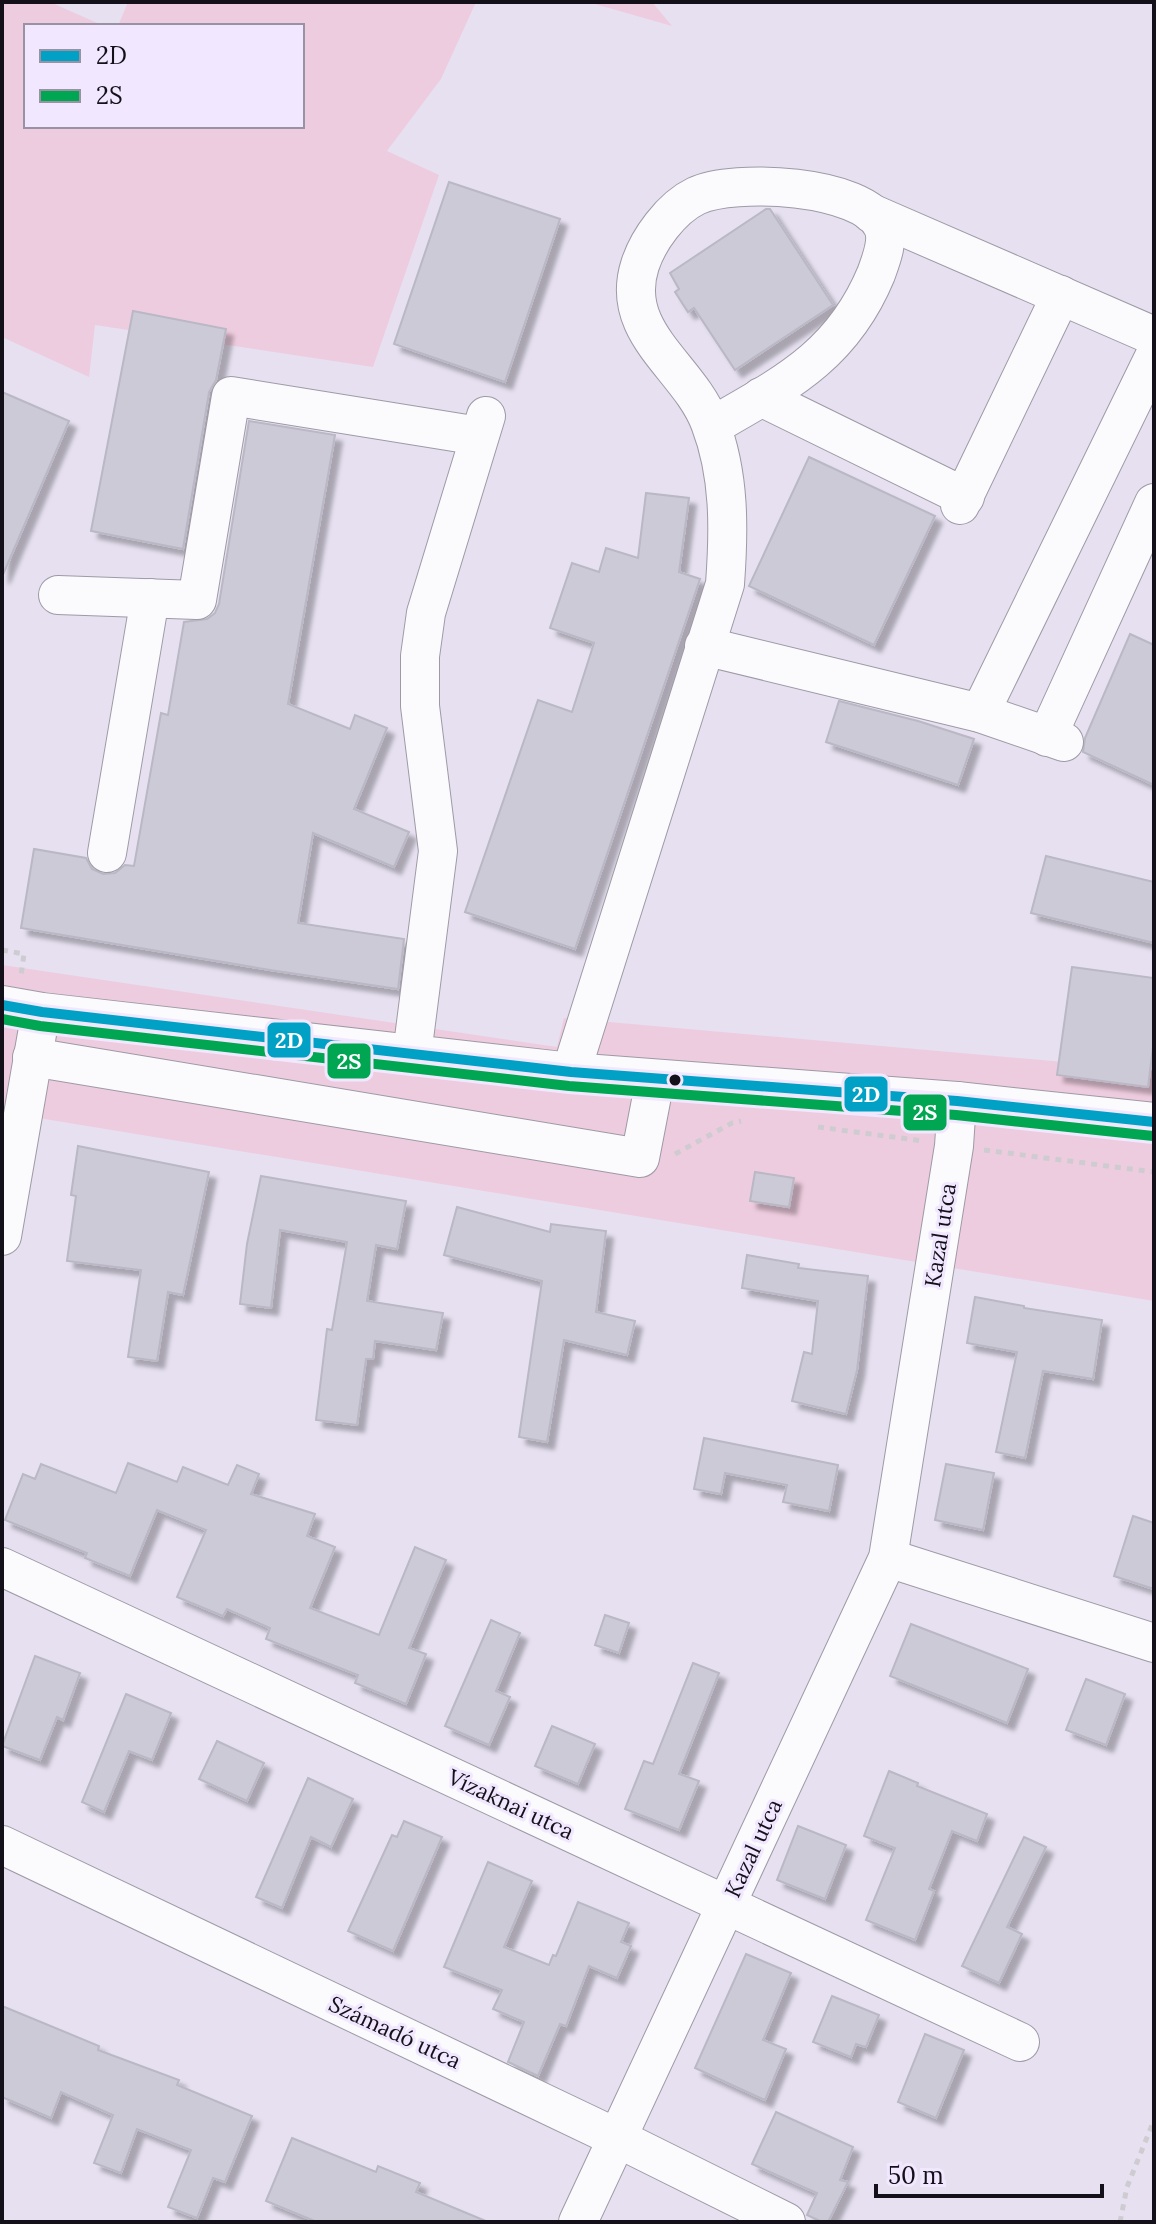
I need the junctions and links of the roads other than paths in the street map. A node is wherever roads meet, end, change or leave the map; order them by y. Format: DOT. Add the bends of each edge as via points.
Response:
graph roads {
  1 [pos="871,213"];
  2 [pos="1061,295"];
  3 [pos="1154,336"];
  4 [pos="1154,357"];
  5 [pos="761,397"];
  6 [pos="712,426"];
  7 [pos="1154,503"];
  8 [pos="58,595"];
  9 [pos="150,598"];
  10 [pos="704,646"];
  11 [pos="980,713"];
  12 [pos="107,853"];
  13 [pos="2,1005"];
  14 [pos="42,1012"];
  15 [pos="412,1054"];
  16 [pos="32,1057"];
  17 [pos="571,1072"];
  18 [pos="655,1080"];
  19 [pos="957,1101"];
  20 [pos="1154,1122"];
  21 [pos="2,1236"];
  22 [pos="888,1558"];
  23 [pos="2,1567"];
  24 [pos="1154,1643"];
  25 [pos="2,1845"];
  26 [pos="727,1904"];
  27 [pos="1020,2042"];
  28 [pos="617,2138"];
  29 [pos="578,2222"];
  30 [pos="786,2222"];
  1 -- 2 [label="street"];
  1 -- 5 [label="street" via="883,227 885,242 852,321 824,352"];
  1 -- 6 [label="street" via="832,195 744,185 694,196 660,229 639,266 637,310 644,329 703,404"];
  2 -- 3 [label="street"];
  2 -- 5 [label="street" via="962,501"];
  4 -- 11 [label="street"];
  5 -- 6 [label="street"];
  6 -- 10 [label="street" via="723,468 728,541 725,584"];
  7 -- 11 [label="street" via="1056,740"];
  8 -- 9 [label="street"];
  9 -- 12 [label="street"];
  9 -- 15 [label="street" via="197,600 231,396 482,426 426,613 420,656 420,706 438,851"];
  10 -- 11 [label="street"];
  10 -- 17 [label="street"];
  13 -- 14 [label="street"];
  14 -- 15 [label="street"];
  14 -- 16 [label="street"];
  15 -- 17 [label="street"];
  16 -- 18 [label="street" via="640,1158"];
  16 -- 21 [label="street"];
  17 -- 18 [label="street"];
  18 -- 19 [label="street"];
  19 -- 20 [label="street"];
  19 -- 22 [label="street, Kazal utca"];
  22 -- 24 [label="street"];
  22 -- 26 [label="street, Kazal utca"];
  23 -- 26 [label="street, Vízaknai utca"];
  25 -- 28 [label="street, Számadó utca"];
  26 -- 27 [label="street, Vízaknai utca"];
  26 -- 28 [label="street, Kazal utca"];
  28 -- 29 [label="street, Kazal utca"];
  28 -- 30 [label="street, Számadó utca"];
}
